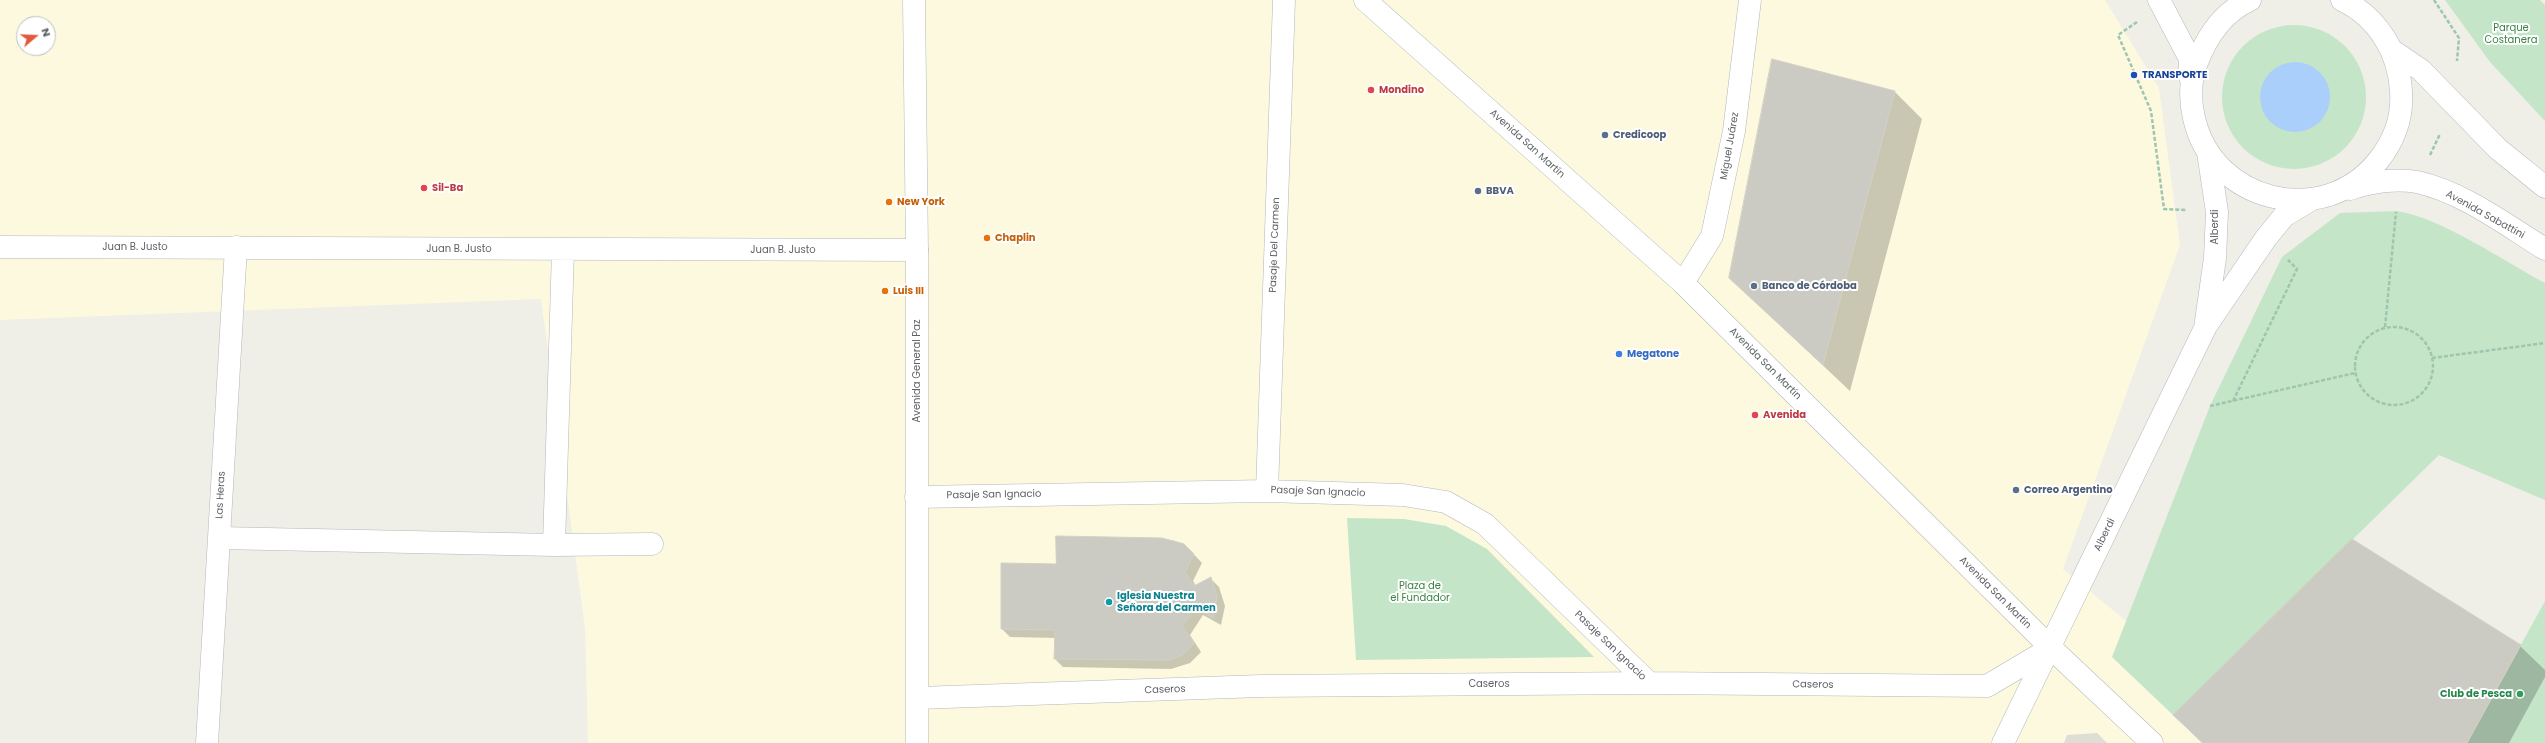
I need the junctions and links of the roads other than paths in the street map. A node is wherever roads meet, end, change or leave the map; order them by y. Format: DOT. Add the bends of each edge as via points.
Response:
graph roads {
  1 [pos="914,0"];
  2 [pos="1284,0"];
  3 [pos="1364,0"];
  4 [pos="1750,0"];
  5 [pos="2159,0"];
  6 [pos="2250,0"];
  7 [pos="2342,0"];
  8 [pos="2373,0"];
  9 [pos="2388,43"];
  10 [pos="2191,103"];
  11 [pos="2208,152"];
  12 [pos="2545,187"];
  13 [pos="2330,195"];
  14 [pos="2309,201"];
  15 [pos="0,247"];
  16 [pos="236,247"];
  17 [pos="2545,249"];
  18 [pos="563,250"];
  19 [pos="917,250"];
  20 [pos="1683,283"];
  21 [pos="2206,326"];
  22 [pos="1267,491"];
  23 [pos="916,497"];
  24 [pos="219,538"];
  25 [pos="652,544"];
  26 [pos="554,545"];
  27 [pos="2051,648"];
  28 [pos="1649,683"];
  29 [pos="918,698"];
  30 [pos="207,743"];
  31 [pos="917,743"];
  32 [pos="2003,743"];
  33 [pos="2152,743"];
  1 -- 19 [label="street, Avenida General Paz"];
  2 -- 22 [label="street, Pasaje Del Carmen"];
  3 -- 20 [label="street, Avenida San Martín"];
  4 -- 20 [label="street, Miguel Juárez" via="1734,131 1712,236"];
  5 -- 10 [label="street" via="2190,59"];
  6 -- 10 [label="street" via="2220,21 2203,45 2193,74"];
  7 -- 9 [label="street" via="2368,18"];
  8 -- 9 [label="street"];
  9 -- 12 [label="street" via="2421,70 2498,149"];
  9 -- 13 [label="street" via="2400,76 2402,101 2398,126 2388,149 2372,169 2353,185"];
  10 -- 11 [label="street" via="2196,129"];
  11 -- 14 [label="street" via="2227,175 2251,191 2279,200"];
  11 -- 21 [label="street, Alberdi" via="2217,212 2215,258"];
  13 -- 14 [label="street"];
  13 -- 17 [label="street, Avenida Sabattini" via="2369,183 2416,182 2453,195"];
  14 -- 21 [label="street, Alberdi" via="2284,216"];
  15 -- 16 [label="street, Juan B. Justo"];
  16 -- 18 [label="street, Juan B. Justo"];
  16 -- 24 [label="street, Las Heras"];
  18 -- 19 [label="street, Juan B. Justo"];
  18 -- 26 [label="street"];
  19 -- 23 [label="street, Avenida General Paz"];
  20 -- 27 [label="street, Avenida San Martín"];
  21 -- 27 [label="street, Alberdi"];
  22 -- 23 [label="street, Pasaje San Ignacio"];
  22 -- 28 [label="street, Pasaje San Ignacio" via="1403,495 1446,502 1485,524"];
  23 -- 29 [label="street, Avenida General Paz"];
  24 -- 26 [label="street"];
  24 -- 30 [label="street, Las Heras"];
  25 -- 26 [label="street"];
  27 -- 28 [label="street, Caseros" via="1987,686"];
  27 -- 32 [label="street, Alberdi"];
  27 -- 33 [label="street, Avenida San Martín"];
  28 -- 29 [label="street, Caseros" via="1261,686"];
  29 -- 31 [label="street, Avenida General Paz"];
}
